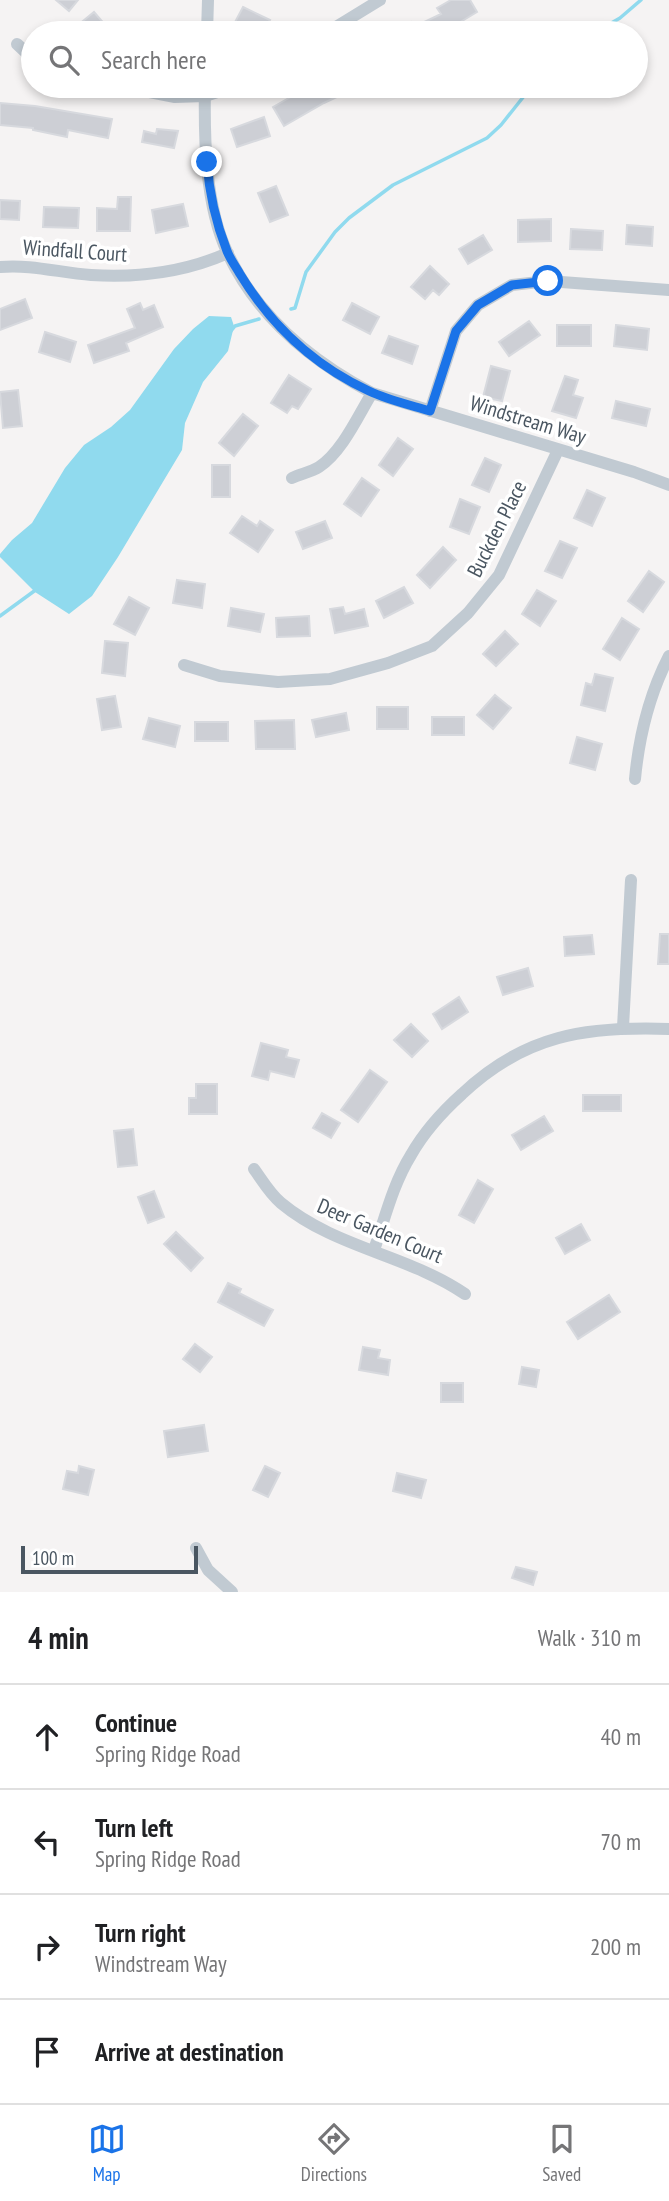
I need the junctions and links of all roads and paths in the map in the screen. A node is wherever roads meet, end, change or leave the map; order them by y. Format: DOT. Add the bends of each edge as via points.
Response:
graph roads {
  1 [pos="208,0"];
  2 [pos="380,0"];
  3 [pos="207,21"];
  4 [pos="346,21"];
  5 [pos="18,44"];
  6 [pos="21,47"];
  7 [pos="205,98"];
  8 [pos="228,253"];
  9 [pos="0,267"];
  10 [pos="669,290"];
  11 [pos="372,393"];
  12 [pos="430,411"];
  13 [pos="558,450"];
  14 [pos="292,478"];
  15 [pos="669,485"];
  16 [pos="669,656"];
  17 [pos="184,665"];
  18 [pos="635,779"];
  19 [pos="632,880"];
  20 [pos="623,1027"];
  21 [pos="669,1029"];
  22 [pos="254,1169"];
  23 [pos="374,1250"];
  24 [pos="465,1294"];
  25 [pos="196,1548"];
  26 [pos="232,1592"];
  1 -- 3 [label="street"];
  2 -- 4 [label="street"];
  5 -- 6 [label="street"];
  7 -- 8 [label="street, Windstream Way" via="208,176"];
  8 -- 9 [label="street, Windfall Court" via="180,270 132,275"];
  8 -- 11 [label="street, Windstream Way" via="265,311 287,334 340,376"];
  10 -- 12 [label="street" via="548,281 512,285 478,305 456,331"];
  11 -- 12 [label="street, Windstream Way"];
  11 -- 14 [label="street" via="332,454 319,467"];
  12 -- 13 [label="street, Windstream Way"];
  13 -- 15 [label="street, Windstream Way"];
  13 -- 17 [label="street, Buckden Place" via="499,575 468,613 432,646 330,679 278,682 220,676"];
  16 -- 18 [label="street" via="647,711"];
  19 -- 20 [label="street"];
  20 -- 21 [label="street"];
  20 -- 23 [label="street" via="543,1042 482,1075 444,1110 410,1157"];
  22 -- 23 [label="street, Deer Garden Court" via="279,1201 301,1218"];
  23 -- 24 [label="street, Deer Garden Court" via="444,1279"];
  25 -- 26 [label="street" via="208,1570"];
}
